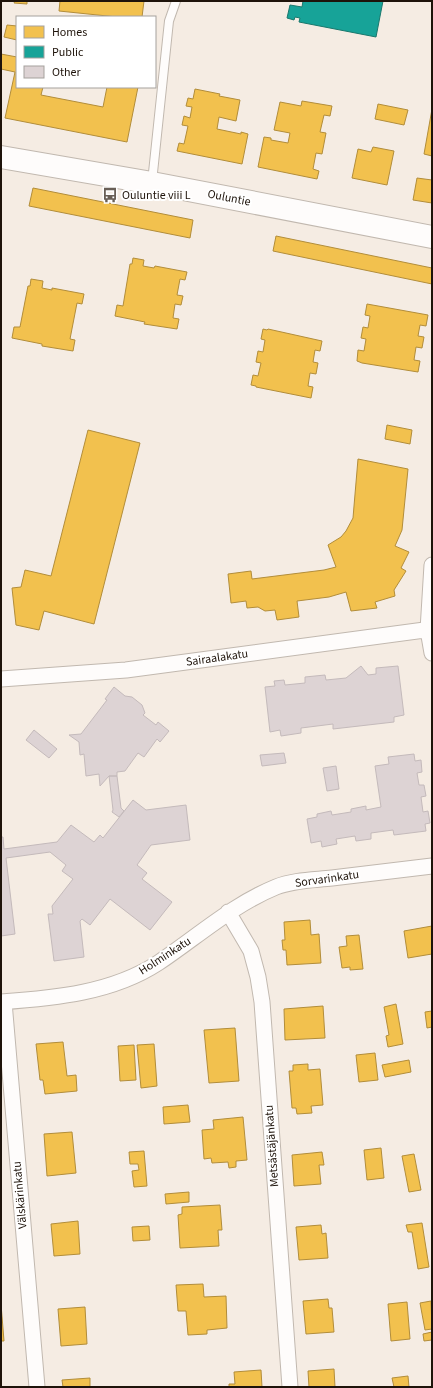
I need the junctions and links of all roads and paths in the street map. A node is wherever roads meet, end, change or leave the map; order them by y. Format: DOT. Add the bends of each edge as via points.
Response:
graph roads {
  1 [pos="176,1"];
  2 [pos="2,162"];
  3 [pos="152,183"];
  4 [pos="432,237"];
  5 [pos="432,564"];
  6 [pos="430,630"];
  7 [pos="432,653"];
  8 [pos="1,679"];
  9 [pos="432,866"];
  10 [pos="228,912"];
  11 [pos="3,1002"];
  12 [pos="37,1387"];
  13 [pos="290,1387"];
  1 -- 3 [label="lane" via="169,21"];
  2 -- 3 [label="main road, Ouluntie"];
  3 -- 4 [label="main road, Ouluntie"];
  5 -- 6 [label="street"];
  6 -- 7 [label="street"];
  6 -- 8 [label="street, Sairaalakatu" via="126,670"];
  9 -- 10 [label="street, Sorvarinkatu" via="299,882 277,887"];
  10 -- 11 [label="street, Holminkatu" via="158,963 125,980 73,994"];
  10 -- 13 [label="street, Metsästäjänkatu" via="250,951 262,1002"];
  11 -- 12 [label="street, Välskärinkatu"];
}
